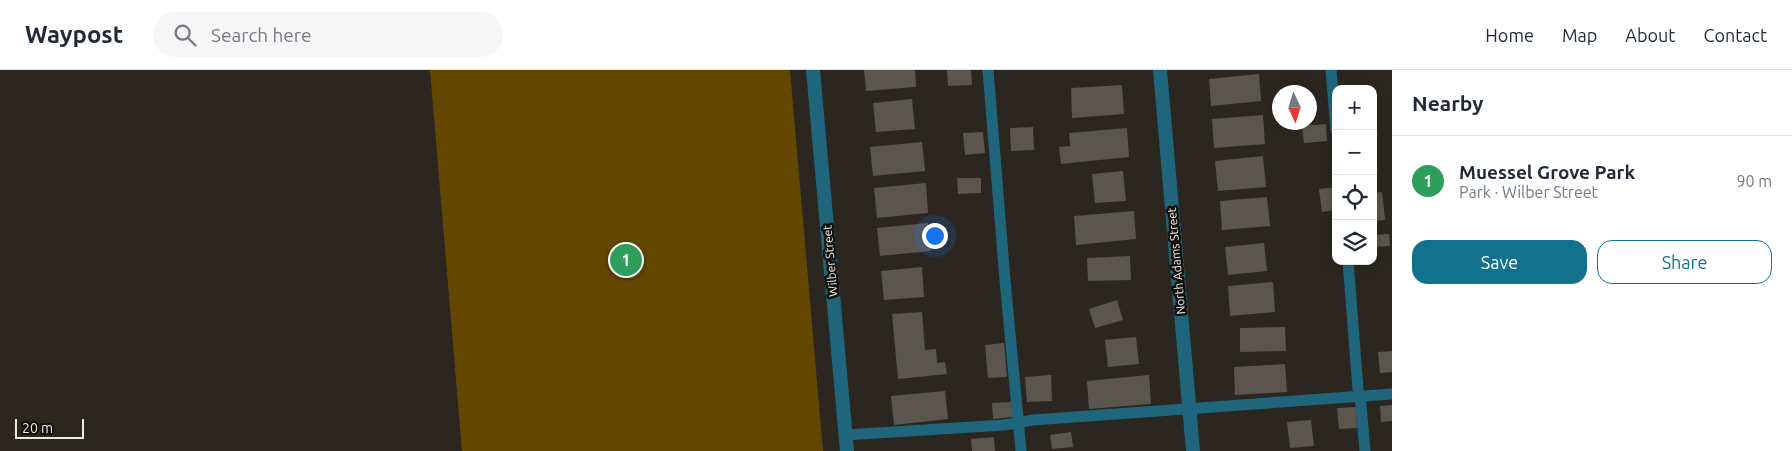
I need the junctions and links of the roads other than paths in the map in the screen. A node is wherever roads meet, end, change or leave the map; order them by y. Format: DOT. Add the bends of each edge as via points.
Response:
graph roads {
  1 [pos="813,70"];
  2 [pos="988,70"];
  3 [pos="1160,70"];
  4 [pos="1331,70"];
  5 [pos="1332,85"];
  6 [pos="1348,265"];
  7 [pos="1392,394"];
  8 [pos="1359,397"];
  9 [pos="1190,409"];
  10 [pos="1019,422"];
  11 [pos="845,434"];
  12 [pos="846,451"];
  13 [pos="1021,451"];
  14 [pos="1193,451"];
  15 [pos="1365,451"];
  1 -- 11 [label="street, Wilber Street"];
  2 -- 10 [label="lane"];
  3 -- 9 [label="street, North Adams Street"];
  4 -- 5 [label="lane"];
  6 -- 8 [label="lane"];
  7 -- 8 [label="lane"];
  8 -- 9 [label="lane"];
  8 -- 15 [label="lane"];
  9 -- 10 [label="lane"];
  9 -- 14 [label="street, North Adams Street"];
  10 -- 11 [label="lane"];
  10 -- 13 [label="lane"];
  11 -- 12 [label="street, Wilber Street"];
}
